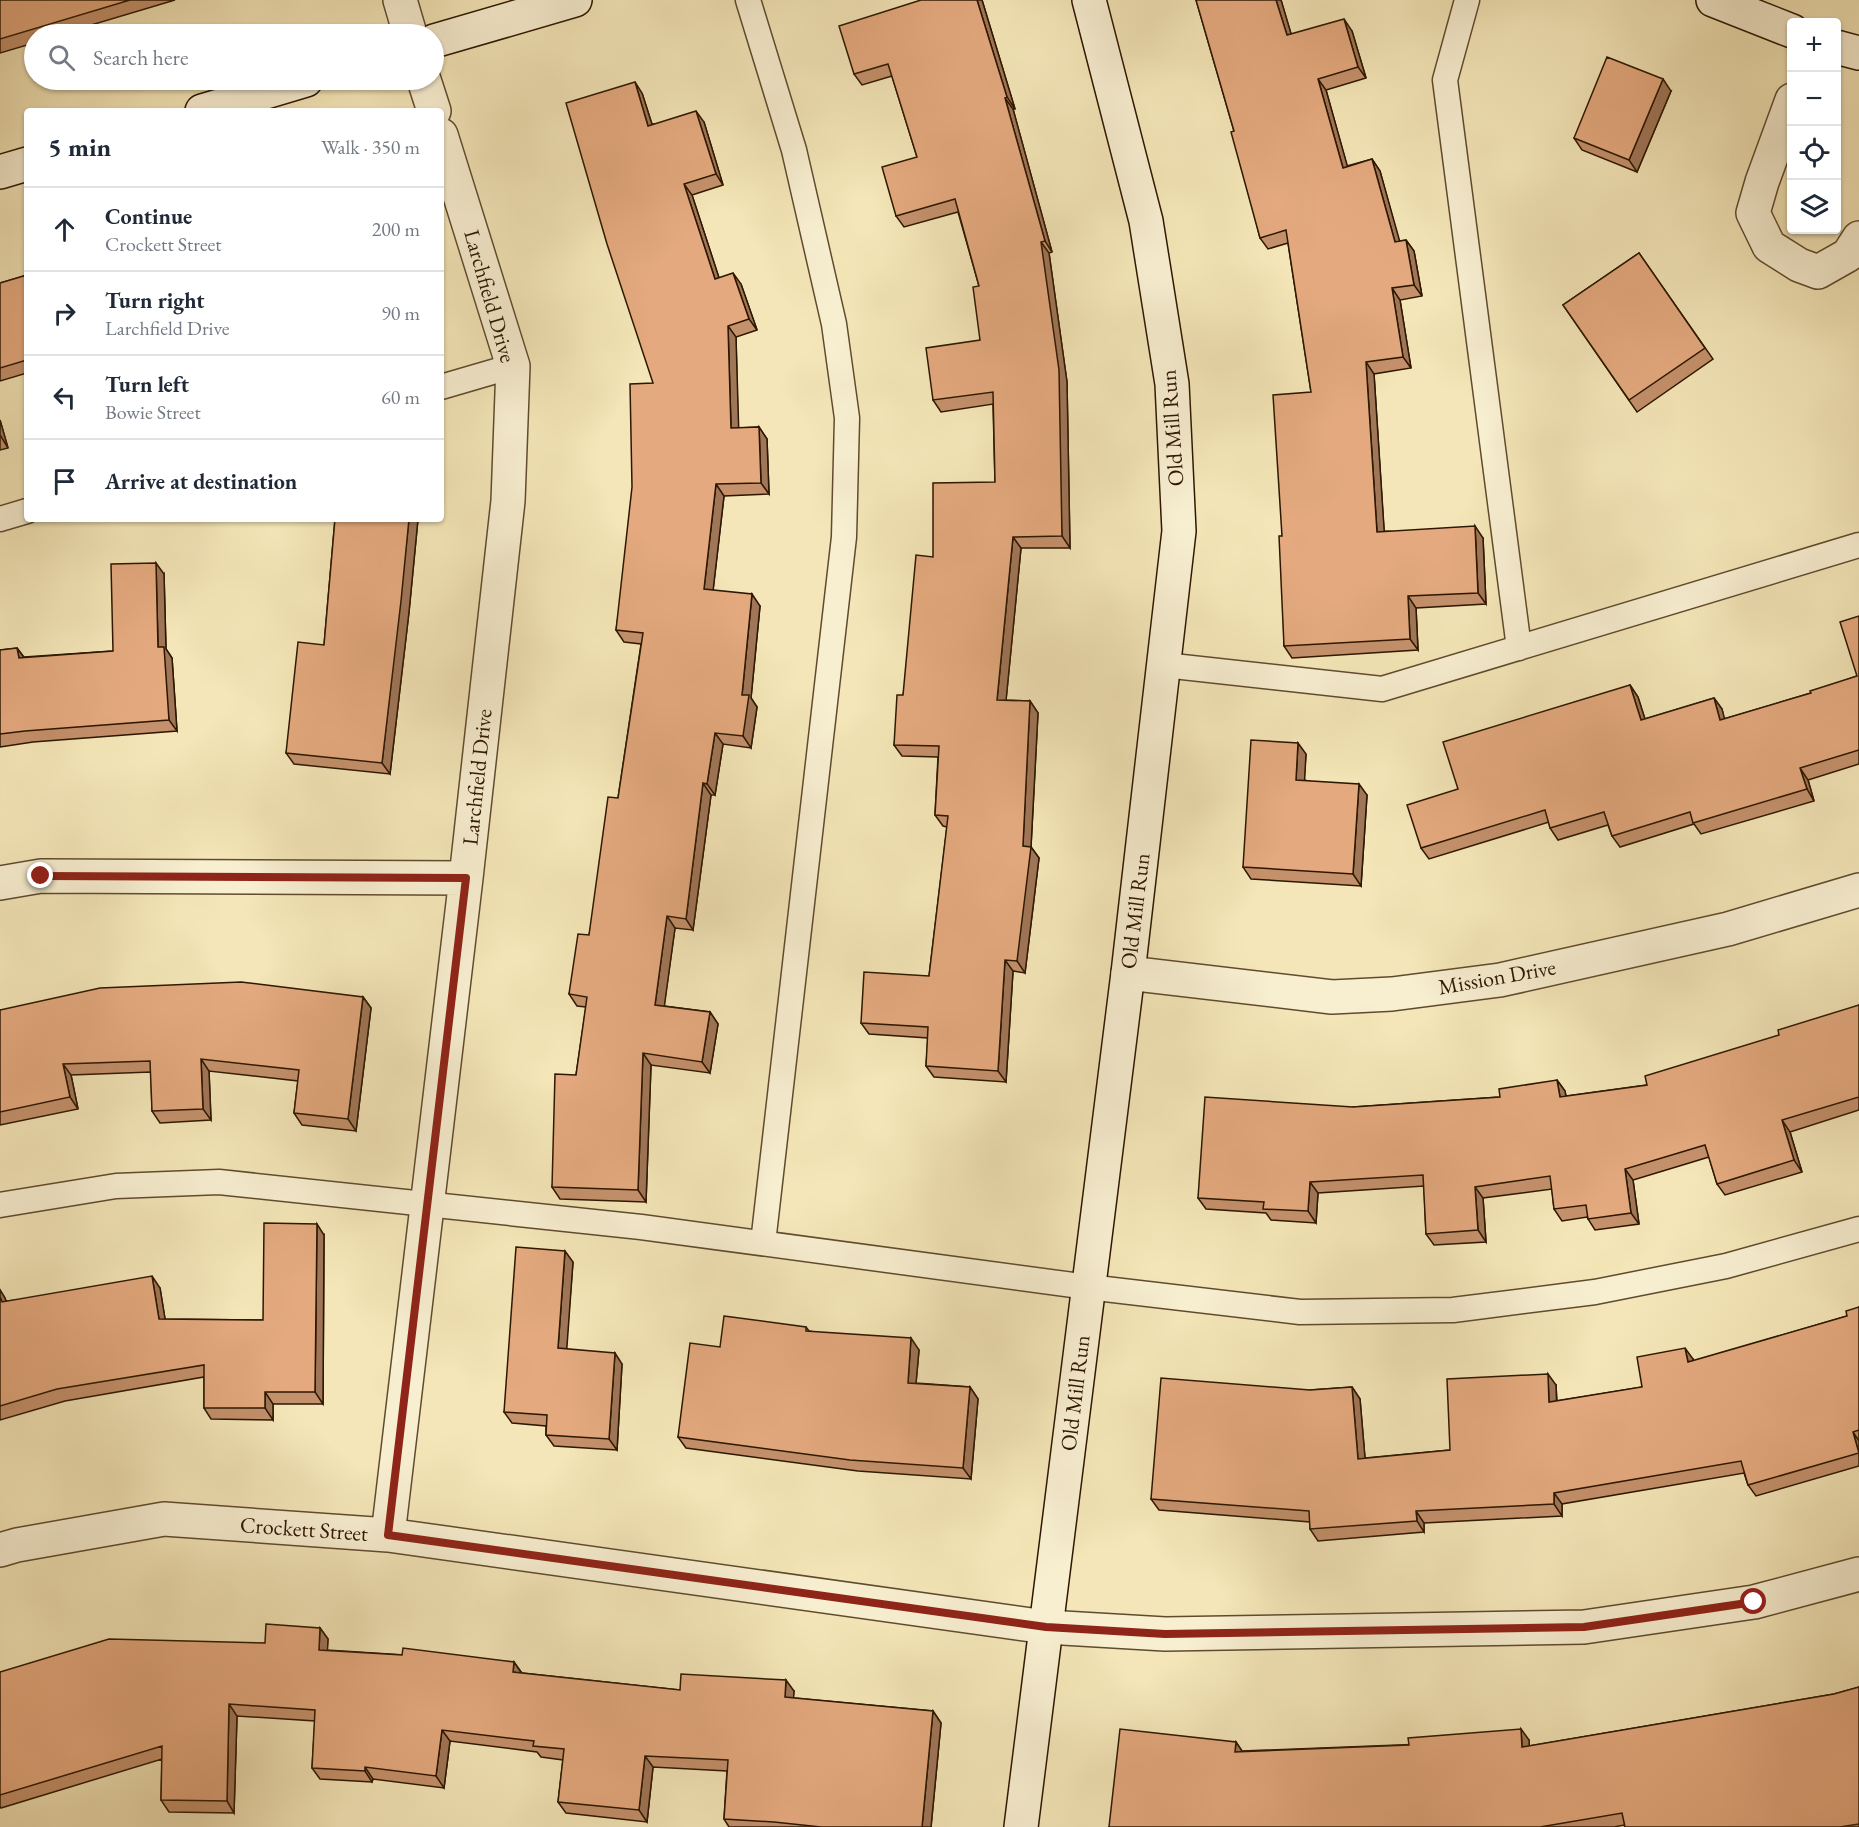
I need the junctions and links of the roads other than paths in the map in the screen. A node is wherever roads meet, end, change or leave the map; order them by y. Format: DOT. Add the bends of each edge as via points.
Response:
graph roads {
  1 [pos="400,0"];
  2 [pos="575,0"];
  3 [pos="748,0"];
  4 [pos="1089,0"];
  5 [pos="1467,0"];
  6 [pos="1734,4"];
  7 [pos="407,24"];
  8 [pos="1787,29"];
  9 [pos="444,38"];
  10 [pos="1841,48"];
  11 [pos="1859,53"];
  12 [pos="272,90"];
  13 [pos="427,90"];
  14 [pos="212,108"];
  15 [pos="433,108"];
  16 [pos="1787,111"];
  17 [pos="444,145"];
  18 [pos="24,165"];
  19 [pos="0,172"];
  20 [pos="1859,238"];
  21 [pos="513,366"];
  22 [pos="444,386"];
  23 [pos="24,512"];
  24 [pos="0,519"];
  25 [pos="1859,545"];
  26 [pos="1519,648"];
  27 [pos="1164,665"];
  28 [pos="466,878"];
  29 [pos="0,883"];
  30 [pos="1859,890"];
  31 [pos="1128,973"];
  32 [pos="428,1203"];
  33 [pos="0,1205"];
  34 [pos="1859,1229"];
  35 [pos="763,1243"];
  36 [pos="1088,1287"];
  37 [pos="388,1535"];
  38 [pos="0,1550"];
  39 [pos="1859,1575"];
  40 [pos="1046,1627"];
  41 [pos="1021,1827"];
  1 -- 7 [label="street"];
  2 -- 9 [label="street"];
  3 -- 35 [label="lane" via="794,150 834,324 847,418 840,582"];
  4 -- 27 [label="street, Old Mill Run" via="1146,221 1172,384 1179,531"];
  5 -- 26 [label="lane" via="1445,80"];
  6 -- 8 [label="street"];
  10 -- 11 [label="street"];
  12 -- 14 [label="street"];
  13 -- 15 [label="street"];
  16 -- 20 [label="street" via="1753,213 1769,246 1818,272 1848,255"];
  17 -- 21 [label="street, Larchfield Drive"];
  18 -- 19 [label="street"];
  21 -- 22 [label="lane"];
  21 -- 28 [label="street, Larchfield Drive" via="508,501"];
  23 -- 24 [label="lane"];
  25 -- 26 [label="lane"];
  26 -- 27 [label="lane" via="1382,689"];
  27 -- 31 [label="street, Old Mill Run"];
  28 -- 29 [label="street" via="41,876"];
  28 -- 32 [label="street, Larchfield Drive"];
  30 -- 31 [label="street, Mission Drive" via="1728,929 1500,980 1392,994 1332,997"];
  31 -- 36 [label="street, Old Mill Run"];
  32 -- 33 [label="lane" via="219,1182 116,1186"];
  32 -- 35 [label="lane"];
  32 -- 37 [label="street, Larchfield Drive"];
  34 -- 36 [label="lane" via="1726,1266 1594,1292 1453,1310 1300,1312"];
  35 -- 36 [label="lane"];
  36 -- 40 [label="street, Old Mill Run"];
  37 -- 38 [label="street, Crockett Street" via="164,1519"];
  37 -- 40 [label="street, Crockett Street"];
  39 -- 40 [label="street, Crockett Street" via="1754,1602 1584,1627 1165,1634"];
  40 -- 41 [label="street, Old Mill Run"];
}
